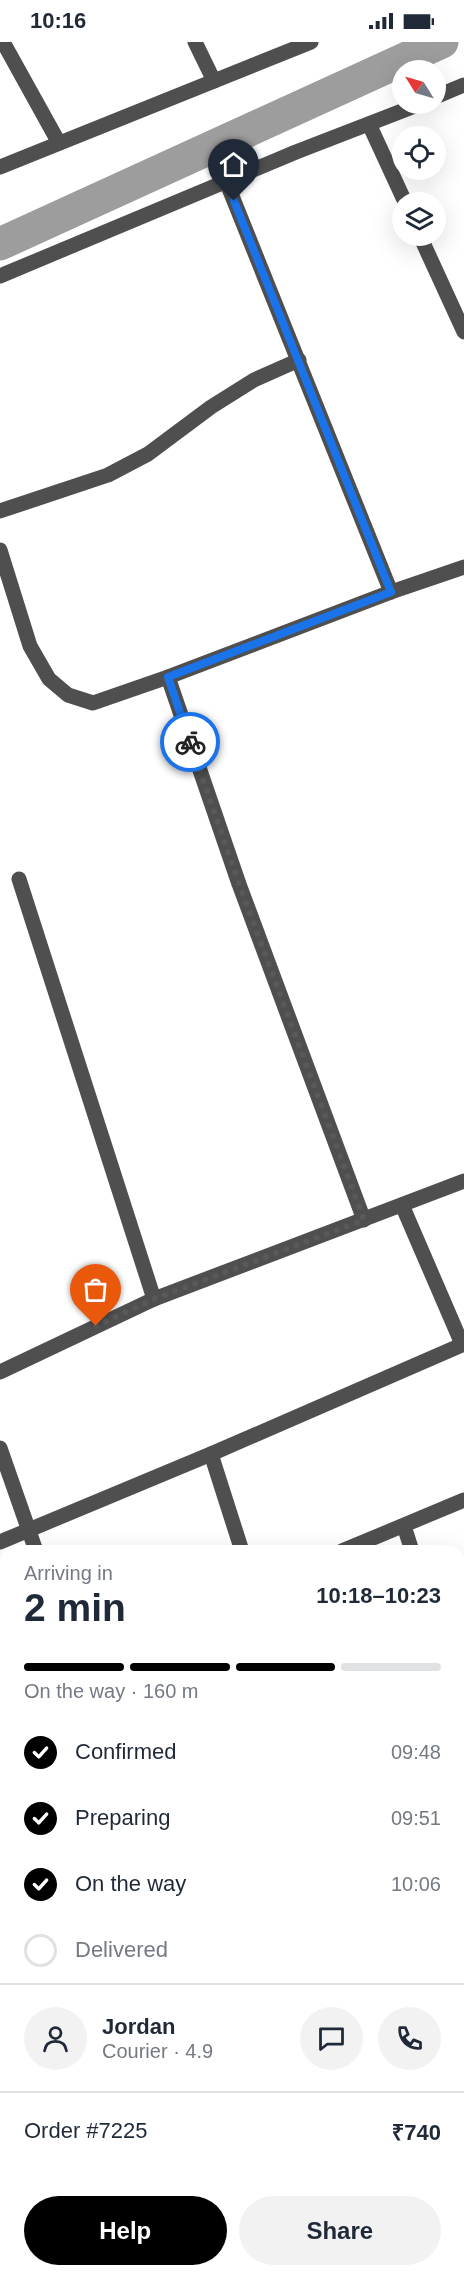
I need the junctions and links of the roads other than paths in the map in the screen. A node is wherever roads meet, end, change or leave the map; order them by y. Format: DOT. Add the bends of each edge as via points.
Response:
graph roads {
  1 [pos="3,42"];
  2 [pos="195,42"];
  3 [pos="311,42"];
  4 [pos="6,64"];
  5 [pos="214,81"];
  6 [pos="464,85"];
  7 [pos="446,92"];
  8 [pos="394,114"];
  9 [pos="369,124"];
  10 [pos="59,143"];
  11 [pos="0,167"];
  12 [pos="226,181"];
  13 [pos="400,192"];
  14 [pos="425,246"];
  15 [pos="0,276"];
  16 [pos="464,332"];
  17 [pos="299,360"];
  18 [pos="0,511"];
  19 [pos="0,550"];
  20 [pos="464,567"];
  21 [pos="391,592"];
  22 [pos="168,677"];
  23 [pos="20,879"];
  24 [pos="464,1181"];
  25 [pos="402,1205"];
  26 [pos="364,1220"];
  27 [pos="154,1299"];
  28 [pos="463,1344"];
  29 [pos="0,1372"];
  30 [pos="0,1448"];
  31 [pos="211,1454"];
  32 [pos="464,1500"];
  33 [pos="404,1526"];
  34 [pos="30,1530"];
  35 [pos="0,1542"];
  36 [pos="34,1545"];
  37 [pos="240,1545"];
  38 [pos="357,1545"];
  39 [pos="410,1545"];
  1 -- 4 [label="street"];
  2 -- 5 [label="street"];
  3 -- 5 [label="street"];
  4 -- 10 [label="street"];
  5 -- 10 [label="street"];
  6 -- 7 [label="street"];
  8 -- 9 [label="street"];
  9 -- 12 [label="street"];
  9 -- 13 [label="street"];
  10 -- 11 [label="street"];
  12 -- 15 [label="street"];
  12 -- 17 [label="street"];
  14 -- 16 [label="street"];
  17 -- 18 [label="street" via="211,406 148,454 118,470"];
  17 -- 21 [label="street"];
  19 -- 22 [label="street" via="30,646 49,679 68,695 93,703"];
  20 -- 21 [label="street"];
  21 -- 22 [label="street"];
  22 -- 26 [label="street" via="239,884"];
  23 -- 27 [label="street"];
  24 -- 25 [label="street"];
  25 -- 26 [label="street"];
  25 -- 28 [label="street"];
  26 -- 27 [label="street"];
  27 -- 29 [label="street"];
  28 -- 31 [label="street"];
  30 -- 34 [label="street"];
  31 -- 34 [label="street"];
  31 -- 37 [label="street"];
  32 -- 33 [label="street"];
  33 -- 38 [label="street"];
  33 -- 39 [label="street"];
  34 -- 35 [label="street"];
  34 -- 36 [label="street"];
}
